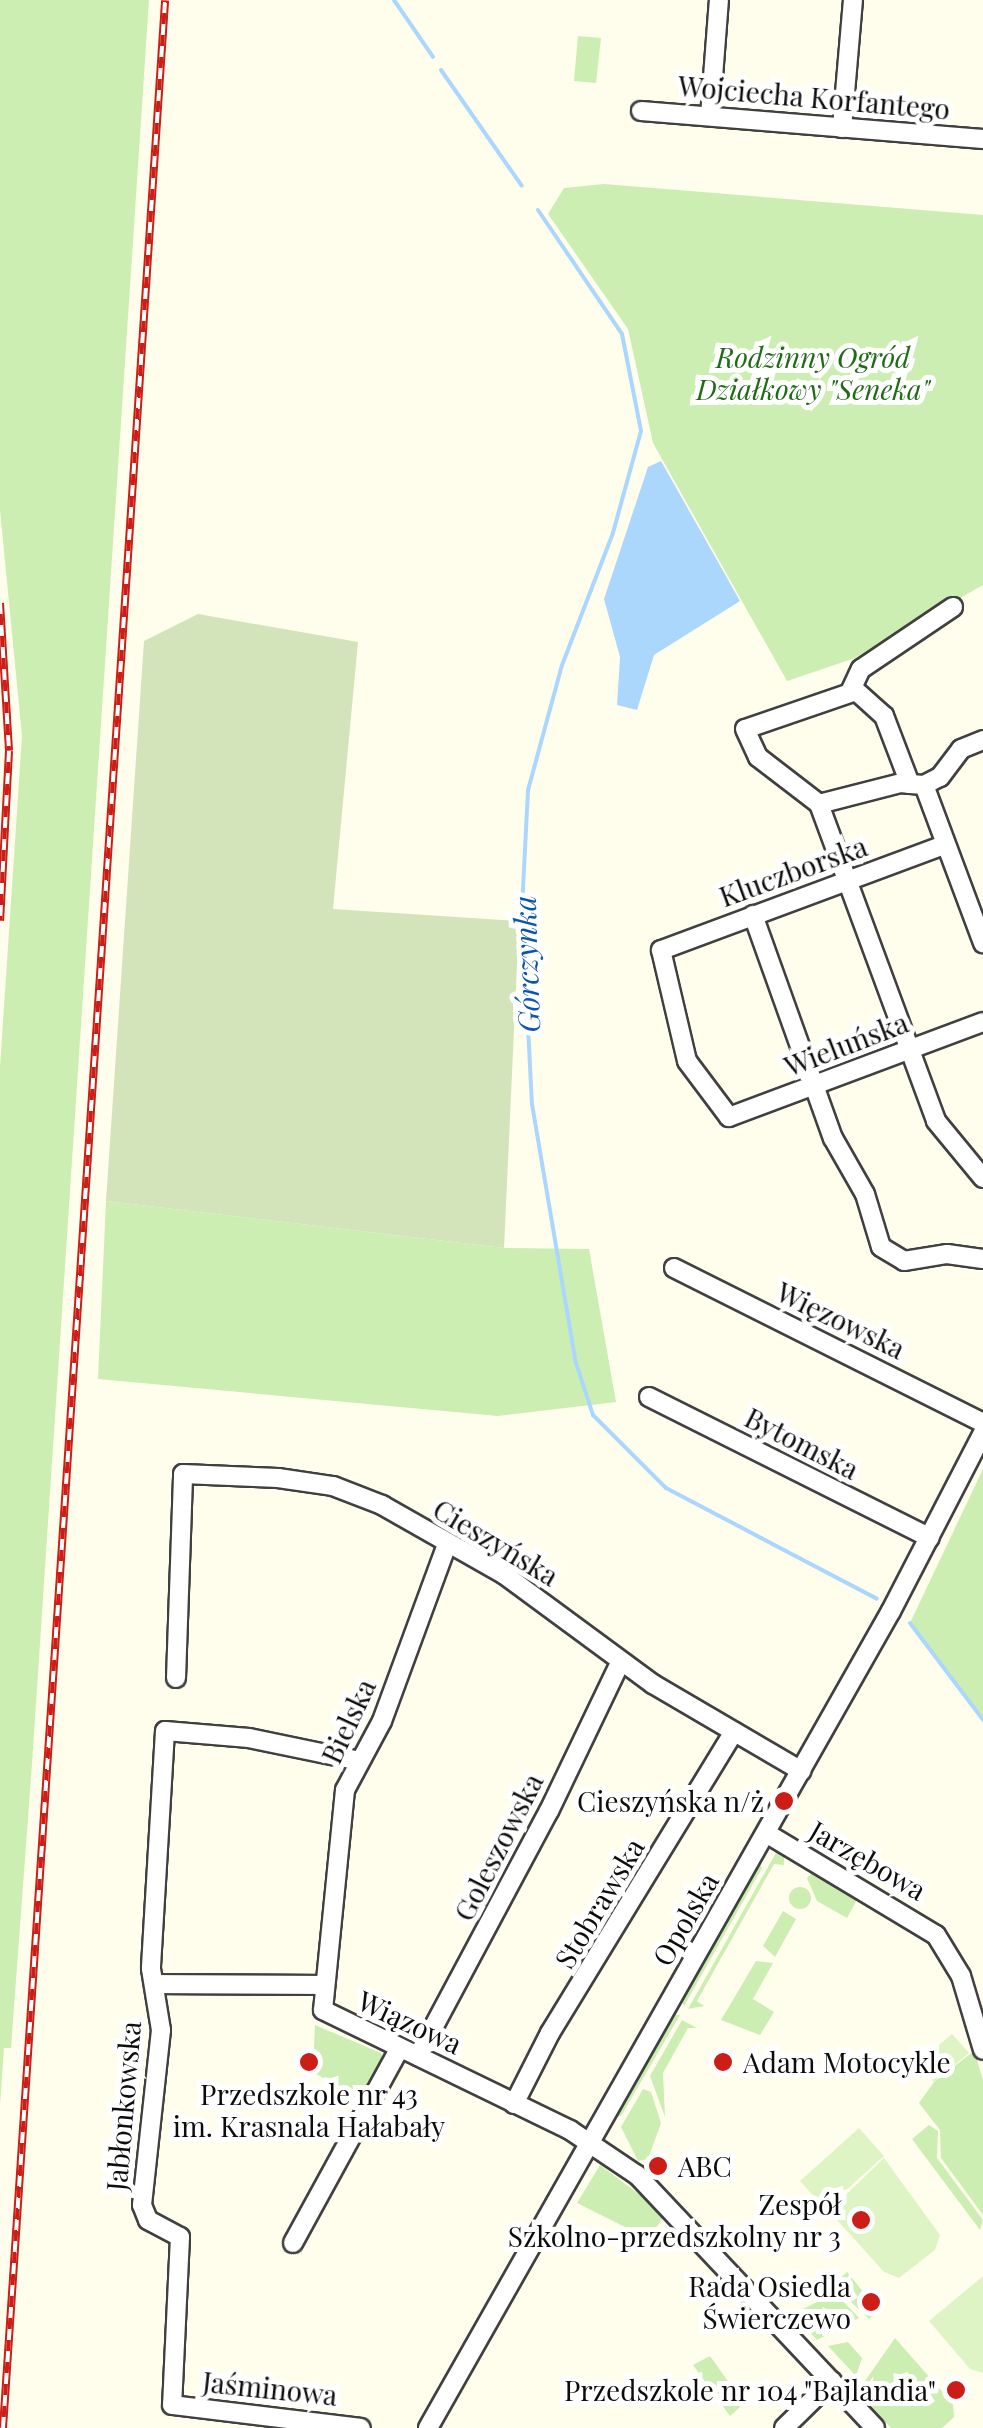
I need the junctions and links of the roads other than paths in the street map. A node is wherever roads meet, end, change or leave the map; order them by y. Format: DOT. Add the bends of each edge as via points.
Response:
graph roads {
  1 [pos="720,0"];
  2 [pos="854,0"];
  3 [pos="641,111"];
  4 [pos="710,116"];
  5 [pos="842,128"];
  6 [pos="983,139"];
  7 [pos="953,607"];
  8 [pos="850,690"];
  9 [pos="983,740"];
  10 [pos="917,785"];
  11 [pos="819,804"];
  12 [pos="944,845"];
  13 [pos="844,882"];
  14 [pos="752,915"];
  15 [pos="983,943"];
  16 [pos="983,1022"];
  17 [pos="910,1050"];
  18 [pos="814,1087"];
  19 [pos="729,1117"];
  20 [pos="983,1178"];
  21 [pos="983,1260"];
  22 [pos="674,1268"];
  23 [pos="649,1397"];
  24 [pos="983,1423"];
  25 [pos="983,1433"];
  26 [pos="930,1538"];
  27 [pos="446,1547"];
  28 [pos="621,1661"];
  29 [pos="176,1678"];
  30 [pos="734,1732"];
  31 [pos="360,1761"];
  32 [pos="801,1771"];
  33 [pos="766,1833"];
  34 [pos="157,1984"];
  35 [pos="321,1985"];
  36 [pos="399,2049"];
  37 [pos="983,2050"];
  38 [pos="418,2056"];
  39 [pos="514,2104"];
  40 [pos="591,2142"];
  41 [pos="293,2243"];
  42 [pos="832,2380"];
  43 [pos="172,2406"];
  44 [pos="361,2428"];
  45 [pos="428,2428"];
  46 [pos="784,2428"];
  47 [pos="875,2428"];
  1 -- 4 [label="street"];
  2 -- 5 [label="street"];
  3 -- 4 [label="street, Wojciecha Korfantego"];
  4 -- 5 [label="street, Wojciecha Korfantego"];
  5 -- 6 [label="street, Wojciecha Korfantego"];
  7 -- 8 [label="street" via="860,668"];
  8 -- 10 [label="street" via="884,716"];
  8 -- 11 [label="street" via="744,729 758,757"];
  9 -- 10 [label="street" via="961,748 940,777"];
  10 -- 11 [label="street"];
  10 -- 12 [label="street"];
  11 -- 13 [label="street"];
  12 -- 13 [label="street, Kluczborska"];
  12 -- 15 [label="street"];
  13 -- 14 [label="street, Kluczborska"];
  13 -- 17 [label="street"];
  14 -- 18 [label="street"];
  14 -- 19 [label="street, Kluczborska" via="661,950 686,1060"];
  16 -- 17 [label="street, Wieluńska"];
  17 -- 18 [label="street, Wieluńska"];
  17 -- 20 [label="street" via="941,1130"];
  18 -- 19 [label="street, Wieluńska"];
  18 -- 21 [label="street" via="886,1253 904,1261 947,1254"];
  22 -- 24 [label="street, Więzowska"];
  23 -- 26 [label="street, Bytomska"];
  25 -- 26 [label="street, Opolska"];
  26 -- 32 [label="street, Opolska"];
  27 -- 28 [label="street, Cieszyńska" via="533,1593"];
  27 -- 29 [label="street, Cieszyńska" via="382,1505 333,1486 183,1474"];
  27 -- 31 [label="street, Bielska"];
  28 -- 30 [label="street, Cieszyńska"];
  28 -- 38 [label="street, Goleszowska"];
  30 -- 32 [label="street, Cieszyńska"];
  30 -- 39 [label="street, Stobrawska" via="550,2033"];
  31 -- 34 [label="street, Jabłonkowska" via="248,1738 165,1731 154,1866 151,1969"];
  31 -- 35 [label="street, Bielska" via="345,1790"];
  32 -- 33 [label="street, Opolska"];
  33 -- 37 [label="street, Jarzębowa" via="936,1935 960,1976"];
  33 -- 40 [label="street, Opolska"];
  34 -- 35 [label="street, Wiązowa"];
  34 -- 43 [label="street, Jabłonkowska" via="161,2030 142,2205 148,2220 180,2238"];
  35 -- 36 [label="street, Wiązowa" via="323,2010"];
  36 -- 38 [label="street, Wiązowa"];
  36 -- 41 [label="street"];
  38 -- 39 [label="street, Wiązowa"];
  39 -- 40 [label="street, Wiązowa"];
  40 -- 42 [label="street, Wiązowa" via="670,2204"];
  40 -- 45 [label="street, Opolska"];
  42 -- 46 [label="street"];
  42 -- 47 [label="street, Wiązowa"];
  43 -- 44 [label="street, Jaśminowa"];
}
